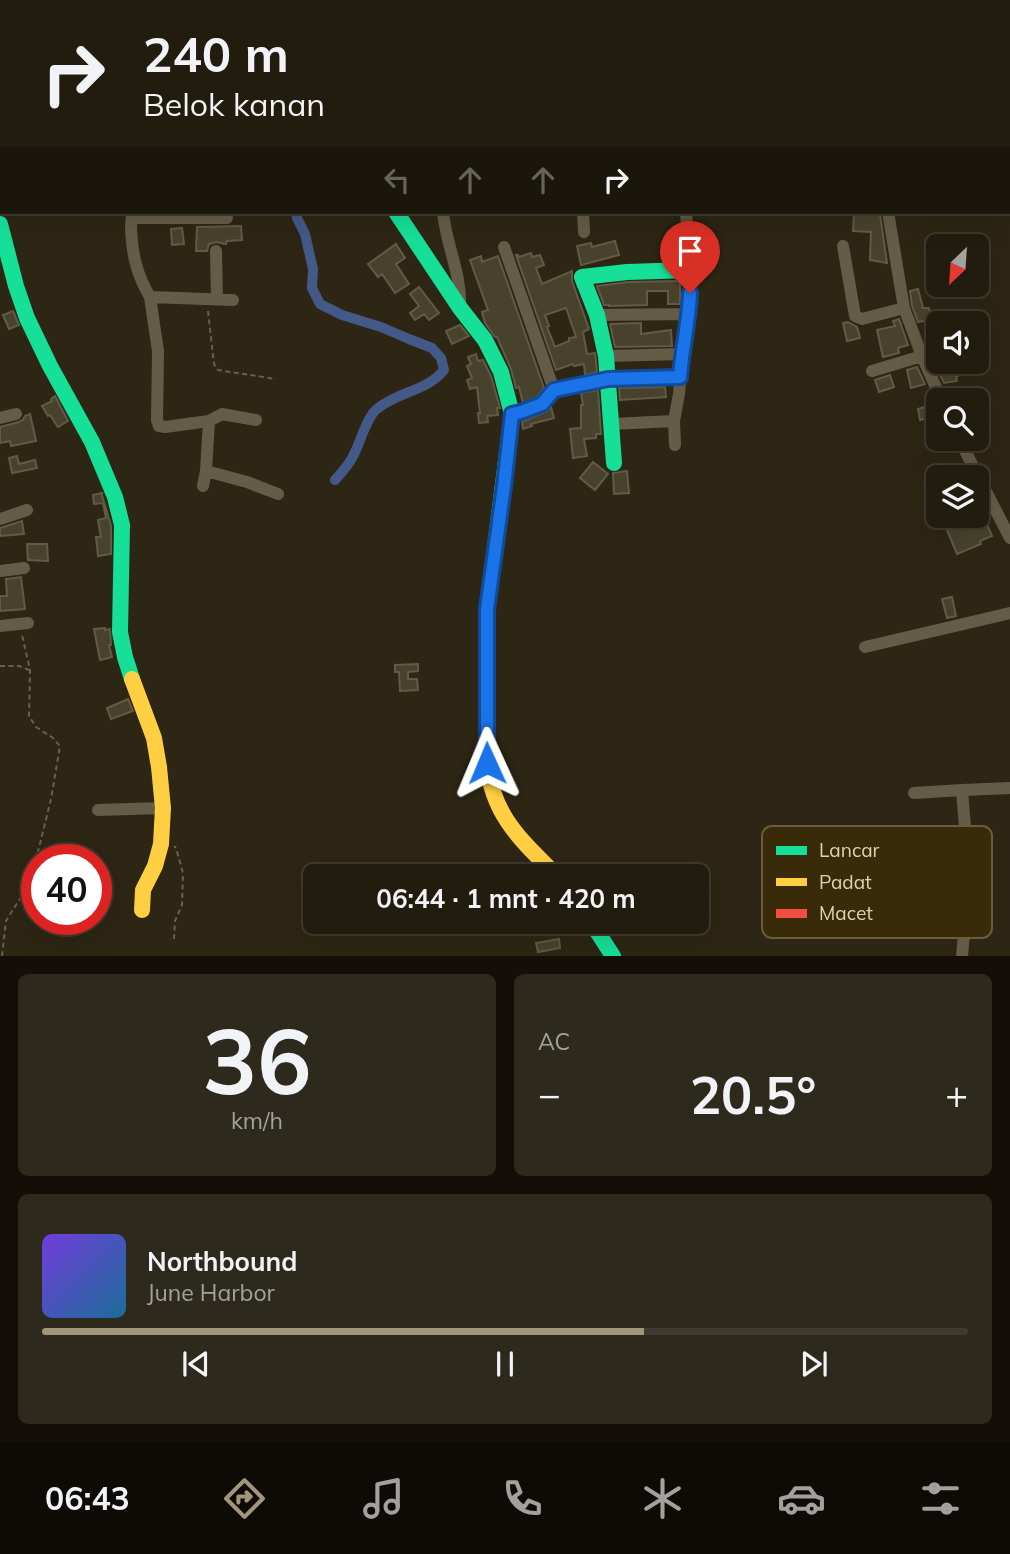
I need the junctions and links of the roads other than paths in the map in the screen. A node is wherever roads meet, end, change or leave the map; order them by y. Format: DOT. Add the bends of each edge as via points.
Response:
graph roads {
  1 [pos="397,214"];
  2 [pos="443,214"];
  3 [pos="583,214"];
  4 [pos="686,214"];
  5 [pos="888,214"];
  6 [pos="132,215"];
  7 [pos="227,218"];
  8 [pos="0,224"];
  9 [pos="584,232"];
  10 [pos="843,246"];
  11 [pos="505,247"];
  12 [pos="216,251"];
  13 [pos="689,270"];
  14 [pos="150,297"];
  15 [pos="212,299"];
  16 [pos="233,300"];
  17 [pos="904,307"];
  18 [pos="460,308"];
  19 [pos="689,314"];
  20 [pos="597,315"];
  21 [pos="682,354"];
  22 [pos="606,356"];
  23 [pos="922,356"];
  24 [pos="872,371"];
  25 [pos="680,377"];
  26 [pos="608,379"];
  27 [pos="936,388"];
  28 [pos="554,390"];
  29 [pos="16,414"];
  30 [pos="512,414"];
  31 [pos="0,418"];
  32 [pos="209,421"];
  33 [pos="256,421"];
  34 [pos="674,421"];
  35 [pos="612,424"];
  36 [pos="675,445"];
  37 [pos="965,451"];
  38 [pos="614,463"];
  39 [pos="206,471"];
  40 [pos="203,486"];
  41 [pos="278,494"];
  42 [pos="27,510"];
  43 [pos="0,519"];
  44 [pos="1010,538"];
  45 [pos="24,568"];
  46 [pos="0,570"];
  47 [pos="1010,613"];
  48 [pos="22,623"];
  49 [pos="0,626"];
  50 [pos="865,647"];
  51 [pos="1010,788"];
  52 [pos="962,790"];
  53 [pos="914,793"];
  54 [pos="163,808"];
  55 [pos="98,810"];
  56 [pos="965,826"];
  57 [pos="545,864"];
  58 [pos="142,910"];
  59 [pos="599,934"];
  60 [pos="964,938"];
  61 [pos="613,956"];
  62 [pos="962,956"];
  1 -- 18 [label="street"];
  2 -- 18 [label="street"];
  3 -- 9 [label="street"];
  4 -- 13 [label="street"];
  5 -- 17 [label="street"];
  6 -- 7 [label="street"];
  6 -- 14 [label="street" via="136,270"];
  8 -- 54 [label="street" via="27,318 92,442 115,497 122,525 121,645 151,727"];
  10 -- 17 [label="street" via="855,316 862,319"];
  11 -- 28 [label="street"];
  12 -- 15 [label="street"];
  13 -- 19 [label="street"];
  13 -- 20 [label="street" via="584,276"];
  14 -- 15 [label="street"];
  14 -- 32 [label="street" via="158,351 159,426"];
  15 -- 16 [label="street"];
  17 -- 23 [label="street"];
  18 -- 30 [label="street" via="485,340 501,372"];
  19 -- 20 [label="street"];
  19 -- 21 [label="street"];
  20 -- 22 [label="street"];
  21 -- 22 [label="street"];
  21 -- 25 [label="street"];
  22 -- 26 [label="street"];
  23 -- 24 [label="street"];
  23 -- 27 [label="street"];
  25 -- 26 [label="street"];
  25 -- 34 [label="street"];
  26 -- 28 [label="street"];
  26 -- 35 [label="street"];
  28 -- 30 [label="street" via="542,404"];
  29 -- 31 [label="street"];
  30 -- 57 [label="street" via="487,609 487,763 503,817"];
  32 -- 33 [label="street" via="222,414"];
  32 -- 39 [label="street"];
  34 -- 35 [label="street"];
  34 -- 36 [label="street"];
  35 -- 38 [label="street"];
  37 -- 44 [label="street"];
  39 -- 40 [label="street"];
  39 -- 41 [label="street"];
  42 -- 43 [label="street"];
  45 -- 46 [label="street"];
  47 -- 50 [label="street"];
  48 -- 49 [label="street"];
  51 -- 52 [label="street"];
  52 -- 53 [label="street"];
  52 -- 56 [label="street"];
  54 -- 55 [label="street"];
  54 -- 58 [label="street" via="163,836 156,865 144,883"];
  59 -- 61 [label="street"];
  60 -- 62 [label="street"];
}
